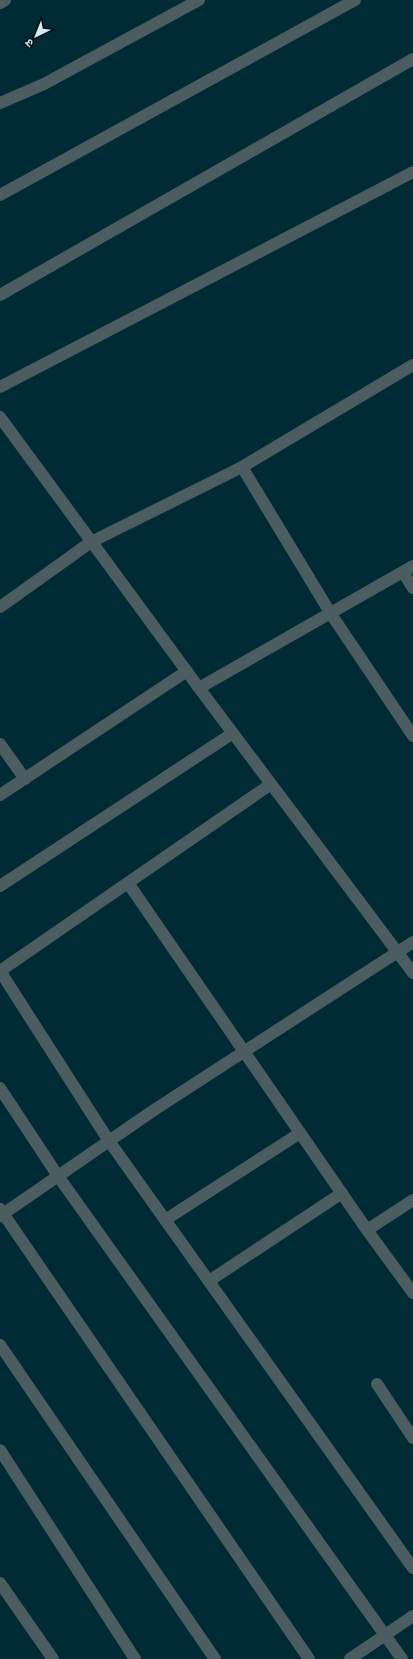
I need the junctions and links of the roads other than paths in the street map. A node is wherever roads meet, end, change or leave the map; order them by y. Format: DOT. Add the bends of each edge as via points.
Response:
graph roads {
  1 [pos="5,0"];
  2 [pos="199,0"];
  3 [pos="355,0"];
  4 [pos="0,3"];
  5 [pos="413,59"];
  6 [pos="0,102"];
  7 [pos="413,172"];
  8 [pos="0,195"];
  9 [pos="0,295"];
  10 [pos="413,365"];
  11 [pos="0,387"];
  12 [pos="0,417"];
  13 [pos="242,467"];
  14 [pos="91,542"];
  15 [pos="408,569"];
  16 [pos="413,588"];
  17 [pos="0,607"];
  18 [pos="331,614"];
  19 [pos="187,671"];
  20 [pos="199,688"];
  21 [pos="233,733"];
  22 [pos="413,736"];
  23 [pos="0,744"];
  24 [pos="25,779"];
  25 [pos="271,784"];
  26 [pos="0,795"];
  27 [pos="128,883"];
  28 [pos="0,886"];
  29 [pos="413,942"];
  30 [pos="397,952"];
  31 [pos="0,971"];
  32 [pos="413,973"];
  33 [pos="244,1051"];
  34 [pos="0,1088"];
  35 [pos="300,1133"];
  36 [pos="108,1141"];
  37 [pos="58,1176"];
  38 [pos="342,1193"];
  39 [pos="413,1200"];
  40 [pos="1,1213"];
  41 [pos="165,1220"];
  42 [pos="367,1230"];
  43 [pos="209,1281"];
  44 [pos="413,1293"];
  45 [pos="0,1345"];
  46 [pos="378,1384"];
  47 [pos="413,1438"];
  48 [pos="0,1450"];
  49 [pos="413,1568"];
  50 [pos="0,1583"];
  51 [pos="413,1616"];
  52 [pos="385,1635"];
  53 [pos="53,1659"];
  54 [pos="135,1659"];
  55 [pos="215,1659"];
  56 [pos="309,1659"];
  57 [pos="350,1659"];
  58 [pos="402,1659"];
  1 -- 4 [label="street"];
  2 -- 6 [label="street" via="44,84"];
  3 -- 8 [label="street"];
  5 -- 9 [label="street"];
  7 -- 11 [label="street"];
  10 -- 13 [label="street"];
  12 -- 14 [label="street"];
  13 -- 14 [label="street"];
  13 -- 18 [label="street"];
  14 -- 17 [label="street"];
  14 -- 19 [label="street"];
  15 -- 16 [label="street"];
  15 -- 18 [label="street"];
  18 -- 20 [label="street"];
  18 -- 22 [label="street"];
  19 -- 20 [label="street"];
  19 -- 24 [label="street"];
  20 -- 21 [label="street"];
  21 -- 25 [label="street"];
  21 -- 28 [label="street"];
  23 -- 24 [label="street"];
  24 -- 26 [label="street"];
  25 -- 27 [label="street"];
  25 -- 30 [label="street"];
  27 -- 31 [label="street"];
  27 -- 33 [label="street"];
  29 -- 30 [label="street"];
  30 -- 32 [label="street"];
  30 -- 33 [label="street"];
  31 -- 36 [label="street"];
  33 -- 35 [label="street"];
  33 -- 36 [label="street"];
  34 -- 37 [label="street"];
  35 -- 38 [label="street"];
  35 -- 41 [label="street"];
  36 -- 37 [label="street"];
  36 -- 41 [label="street"];
  37 -- 40 [label="street"];
  37 -- 52 [label="street"];
  38 -- 42 [label="street"];
  38 -- 43 [label="street"];
  39 -- 42 [label="street"];
  40 -- 56 [label="street"];
  41 -- 43 [label="street"];
  42 -- 44 [label="street"];
  43 -- 49 [label="street"];
  45 -- 55 [label="street"];
  46 -- 47 [label="street"];
  48 -- 54 [label="street"];
  50 -- 53 [label="street"];
  51 -- 52 [label="street"];
  52 -- 57 [label="street"];
  52 -- 58 [label="street"];
}
